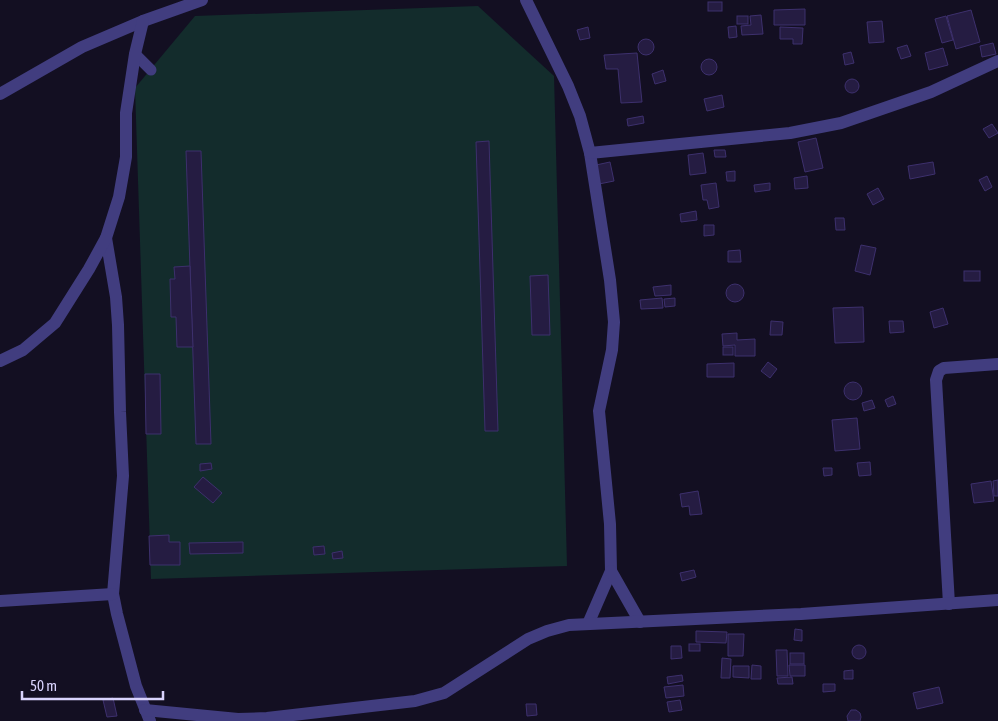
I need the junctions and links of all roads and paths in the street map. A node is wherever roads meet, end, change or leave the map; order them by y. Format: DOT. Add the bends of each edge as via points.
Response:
graph roads {
  1 [pos="202,0"];
  2 [pos="526,0"];
  3 [pos="143,21"];
  4 [pos="135,54"];
  5 [pos="998,61"];
  6 [pos="151,70"];
  7 [pos="0,94"];
  8 [pos="590,153"];
  9 [pos="106,238"];
  10 [pos="0,361"];
  11 [pos="998,364"];
  12 [pos="611,571"];
  13 [pos="113,594"];
  14 [pos="998,600"];
  15 [pos="0,601"];
  16 [pos="949,604"];
  17 [pos="640,622"];
  18 [pos="588,624"];
  19 [pos="147,716"];
  1 -- 3 [label="street"];
  2 -- 8 [label="street" via="568,86"];
  3 -- 4 [label="street"];
  3 -- 7 [label="street" via="82,47"];
  4 -- 6 [label="lane"];
  4 -- 9 [label="street" via="126,113 126,157 119,197"];
  5 -- 8 [label="street" via="931,92 841,123 790,133"];
  8 -- 12 [label="street" via="614,322 612,350 599,411 610,524"];
  9 -- 10 [label="street" via="55,323 23,350"];
  9 -- 13 [label="street" via="116,297 123,476"];
  11 -- 16 [label="street" via="944,368 936,380"];
  12 -- 17 [label="street"];
  12 -- 18 [label="street"];
  13 -- 15 [label="street"];
  13 -- 19 [label="street" via="136,686"];
  14 -- 16 [label="street"];
  16 -- 17 [label="street"];
  17 -- 18 [label="street"];
  18 -- 19 [label="street" via="547,630 444,693 415,701 267,718"];
}
